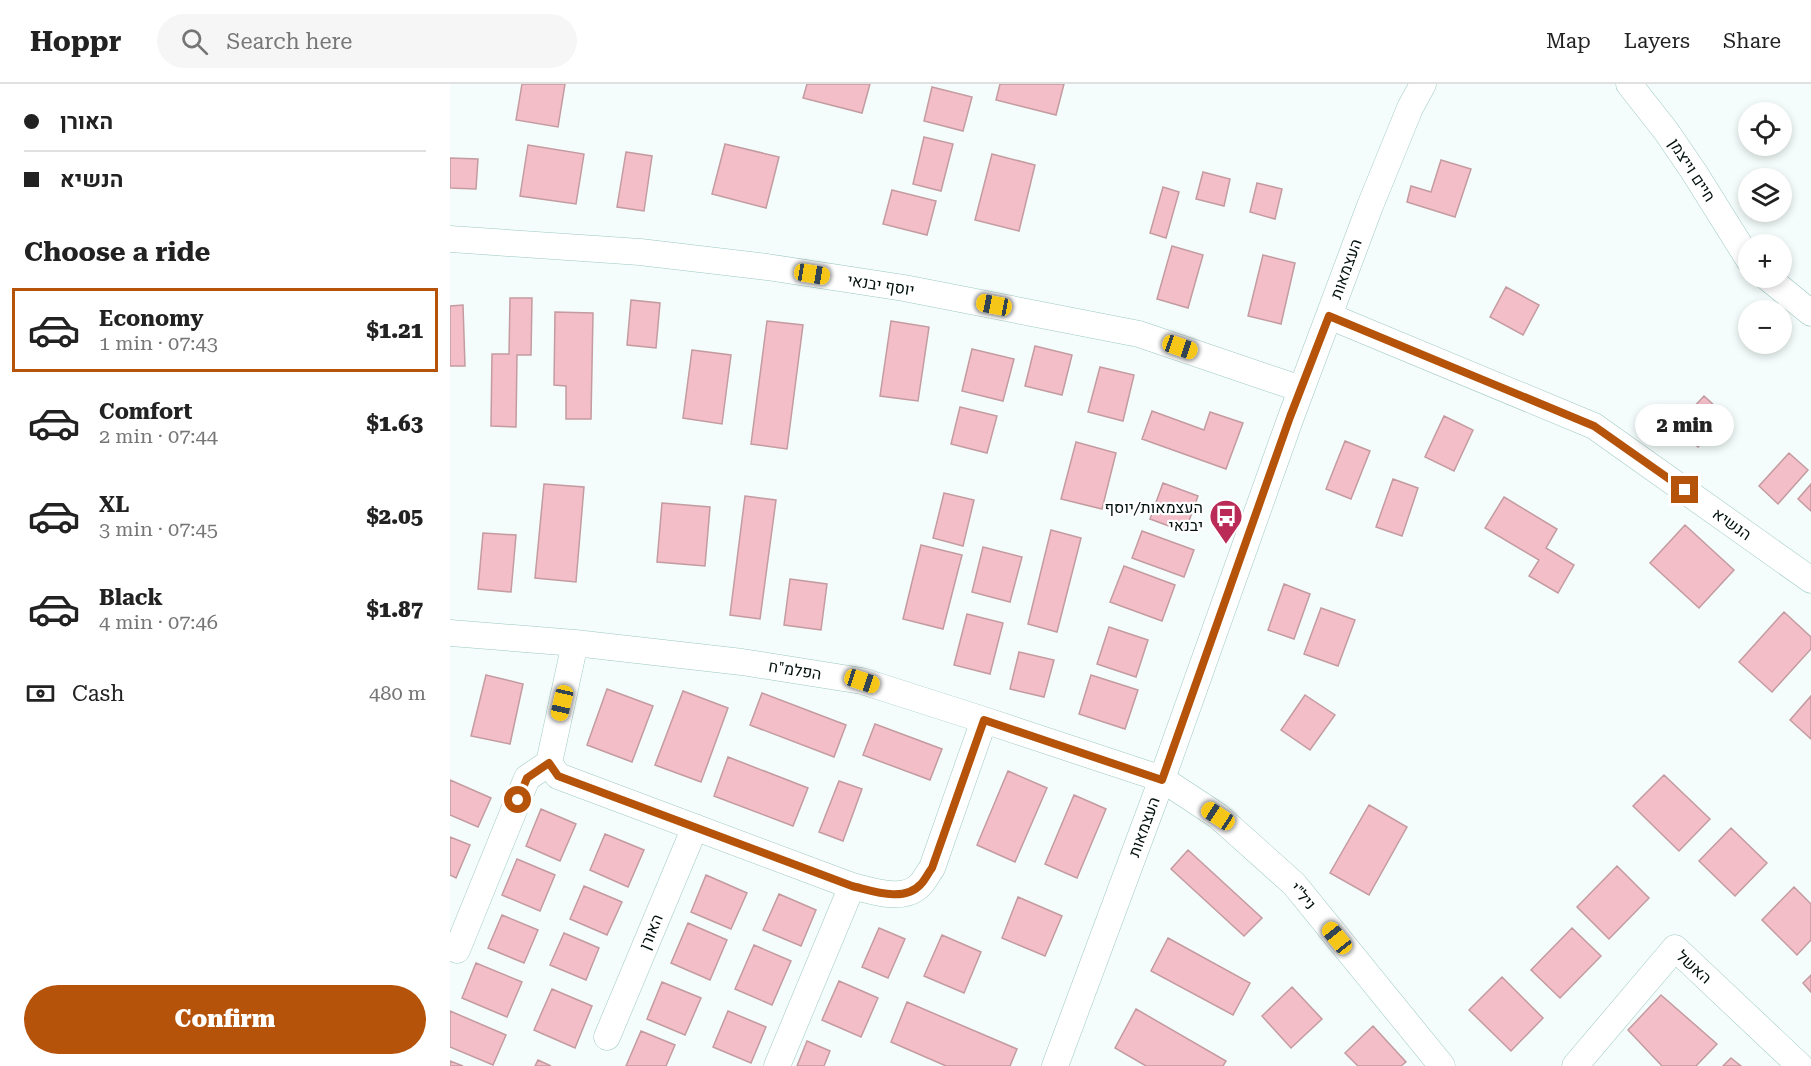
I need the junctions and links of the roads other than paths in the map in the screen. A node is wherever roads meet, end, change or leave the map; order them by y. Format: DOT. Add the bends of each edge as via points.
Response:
graph roads {
  1 [pos="1423,84"];
  2 [pos="1629,84"];
  3 [pos="450,240"];
  4 [pos="1738,243"];
  5 [pos="1780,288"];
  6 [pos="1811,313"];
  7 [pos="1329,316"];
  8 [pos="1301,389"];
  9 [pos="1811,580"];
  10 [pos="450,633"];
  11 [pos="575,643"];
  12 [pos="984,720"];
  13 [pos="549,763"];
  14 [pos="1162,780"];
  15 [pos="695,827"];
  16 [pos="852,886"];
  17 [pos="457,950"];
  18 [pos="607,1037"];
  19 [pos="1439,1065"];
  20 [pos="777,1066"];
  21 [pos="1055,1066"];
  22 [pos="1575,1066"];
  23 [pos="1800,1066"];
  1 -- 7 [label="street, העצמאות" via="1370,206"];
  2 -- 4 [label="street, חיים וייצמן" via="1666,131"];
  3 -- 8 [label="street, יוסף יבנאי" via="640,252 904,288 1139,334"];
  5 -- 6 [label="street"];
  7 -- 8 [label="street, העצמאות"];
  7 -- 9 [label="street, הנשיא" via="1594,426"];
  8 -- 14 [label="street, העצמאות"];
  10 -- 11 [label="street, הפלמ\"ח"];
  11 -- 12 [label="street, הפלמ\"ח" via="742,662 862,681"];
  11 -- 13 [label="street"];
  12 -- 14 [label="street, הפלמ\"ח"];
  12 -- 16 [label="street" via="932,868 920,886 903,894 885,894"];
  13 -- 15 [label="street" via="558,776"];
  13 -- 17 [label="street" via="527,778"];
  14 -- 19 [label="street, ניל\"י" via="1218,816 1294,884"];
  14 -- 21 [label="street, העצמאות"];
  15 -- 16 [label="street"];
  15 -- 18 [label="street, האורן"];
  16 -- 20 [label="street"];
  22 -- 23 [label="street, האשל" via="1675,948"];
}
